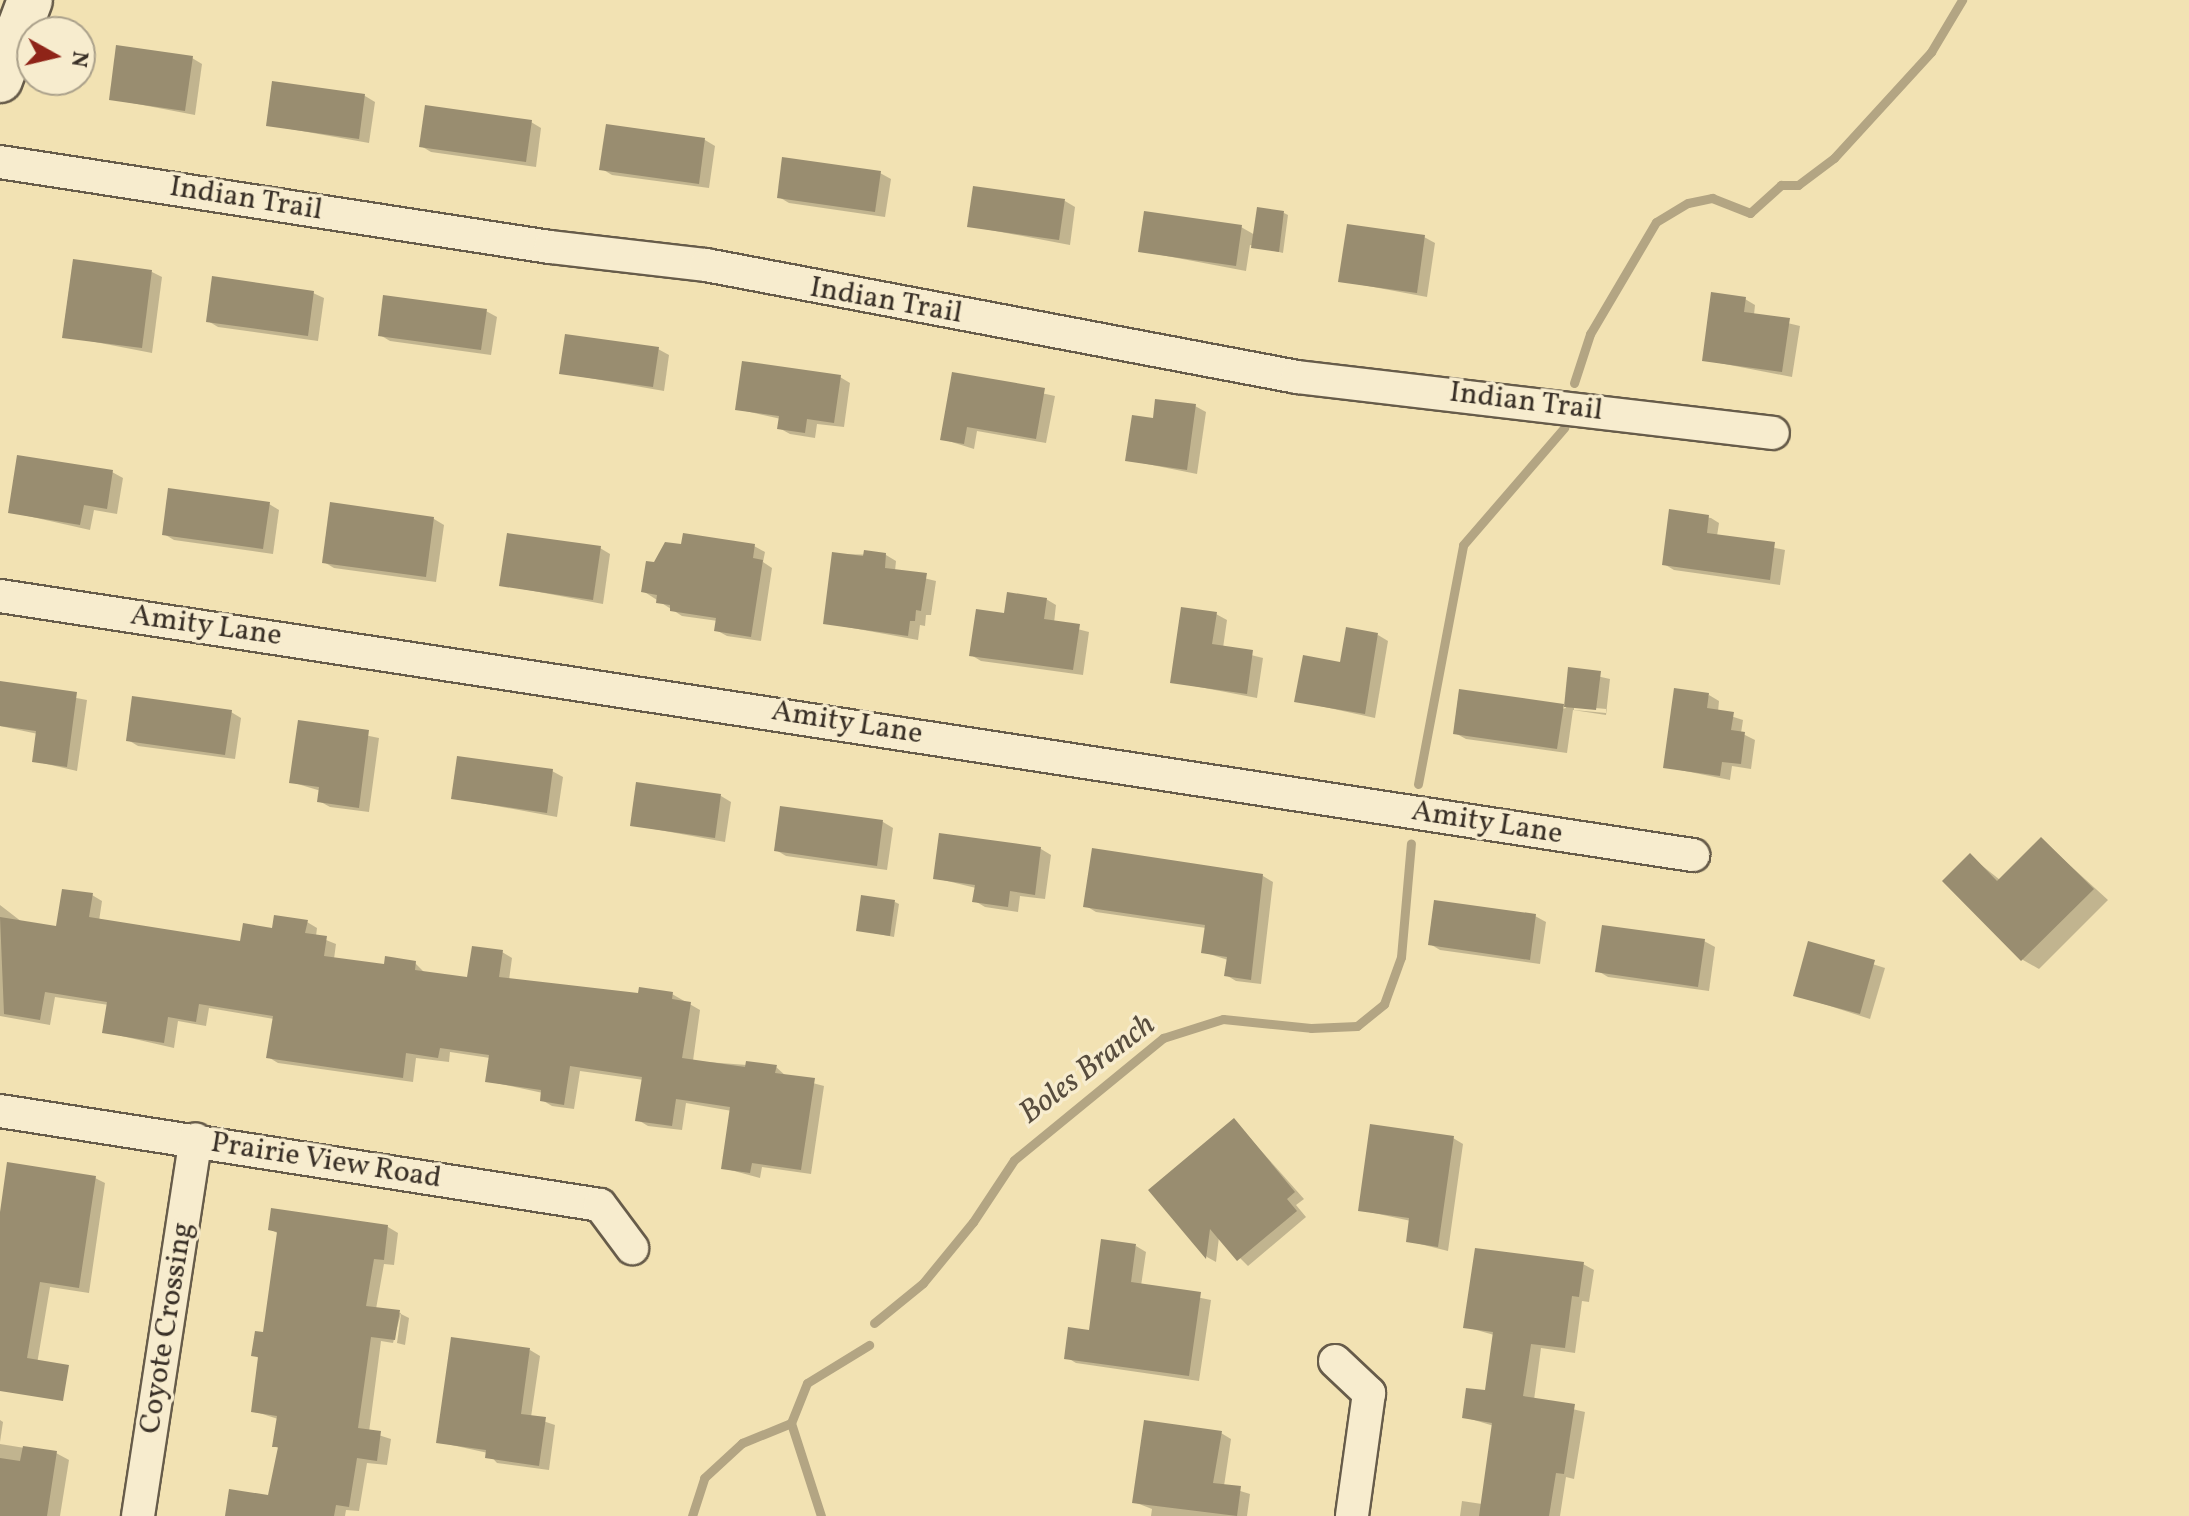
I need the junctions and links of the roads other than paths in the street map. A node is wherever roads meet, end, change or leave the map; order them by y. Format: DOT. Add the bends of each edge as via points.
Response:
graph roads {
  1 [pos="30,0"];
  2 [pos="0,80"];
  3 [pos="0,162"];
  4 [pos="1773,433"];
  5 [pos="0,596"];
  6 [pos="1693,855"];
  7 [pos="0,1111"];
  8 [pos="196,1139"];
  9 [pos="632,1248"];
  10 [pos="1335,1361"];
  11 [pos="138,1516"];
  12 [pos="1352,1516"];
  1 -- 2 [label="street"];
  3 -- 4 [label="street, Indian Trail" via="550,247 706,265 1297,377"];
  5 -- 6 [label="street, Amity Lane"];
  7 -- 8 [label="street, Prairie View Road"];
  8 -- 9 [label="street, Prairie View Road" via="600,1205"];
  8 -- 11 [label="street, Coyote Crossing"];
  10 -- 12 [label="street" via="1369,1393"];
}
